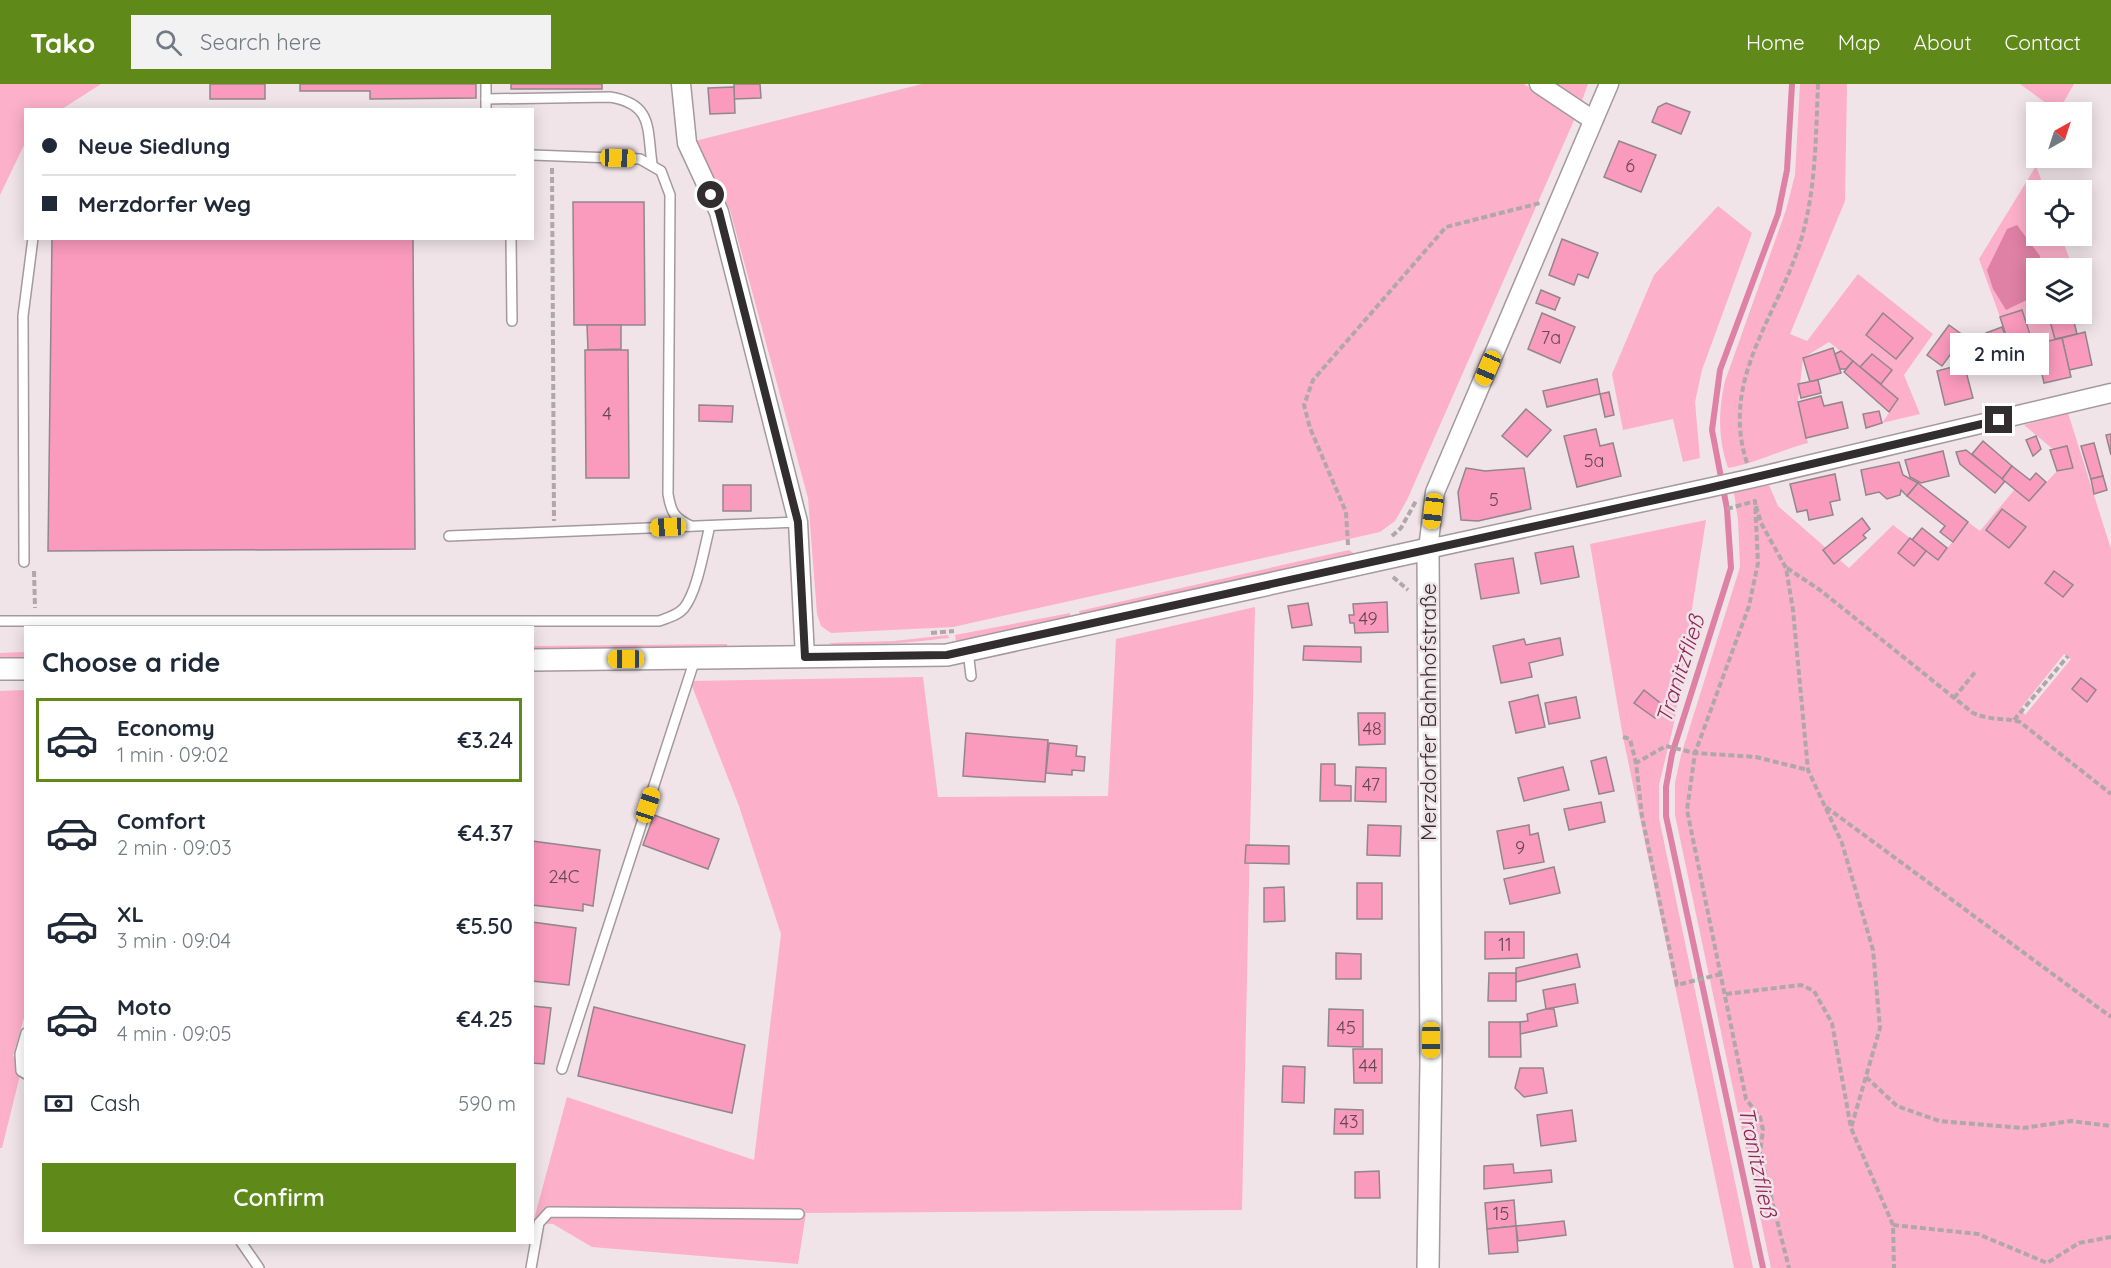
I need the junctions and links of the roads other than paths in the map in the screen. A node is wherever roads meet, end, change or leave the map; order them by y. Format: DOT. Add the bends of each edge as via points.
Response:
graph roads {
  1 [pos="486,84"];
  2 [pos="681,84"];
  3 [pos="1539,84"];
  4 [pos="1609,84"];
  5 [pos="486,99"];
  6 [pos="486,108"];
  7 [pos="1593,120"];
  8 [pos="534,155"];
  9 [pos="652,164"];
  10 [pos="33,240"];
  11 [pos="511,240"];
  12 [pos="512,321"];
  13 [pos="2111,393"];
  14 [pos="798,522"];
  15 [pos="691,526"];
  16 [pos="710,526"];
  17 [pos="449,536"];
  18 [pos="1428,549"];
  19 [pos="24,562"];
  20 [pos="0,621"];
  21 [pos="968,651"];
  22 [pos="805,657"];
  23 [pos="695,659"];
  24 [pos="534,660"];
  25 [pos="0,669"];
  26 [pos="24,669"];
  27 [pos="970,675"];
  28 [pos="24,1040"];
  29 [pos="562,1069"];
  30 [pos="24,1073"];
  31 [pos="800,1214"];
  32 [pos="242,1244"];
  33 [pos="259,1268"];
  34 [pos="531,1268"];
  35 [pos="1428,1268"];
  1 -- 5 [label="lane"];
  2 -- 14 [label="street" via="687,143 719,212"];
  3 -- 7 [label="street"];
  4 -- 7 [label="street, Merzdorfer Bahnhofstraße"];
  5 -- 6 [label="lane"];
  5 -- 9 [label="lane" via="626,100 637,105 645,116"];
  7 -- 18 [label="street, Merzdorfer Bahnhofstraße" via="1435,492"];
  8 -- 9 [label="lane" via="640,159"];
  9 -- 15 [label="lane" via="661,171 670,195 668,494 671,511 679,521"];
  10 -- 19 [label="lane" via="23,316"];
  11 -- 12 [label="lane"];
  13 -- 18 [label="street" via="1749,479"];
  14 -- 16 [label="lane"];
  14 -- 22 [label="street"];
  15 -- 16 [label="lane"];
  15 -- 17 [label="lane"];
  16 -- 20 [label="lane" via="690,598 683,609 659,621"];
  18 -- 21 [label="street"];
  18 -- 35 [label="street, Merzdorfer Bahnhofstraße"];
  21 -- 22 [label="street" via="908,657"];
  21 -- 27 [label="lane"];
  22 -- 23 [label="street"];
  23 -- 24 [label="street"];
  23 -- 29 [label="lane"];
  25 -- 26 [label="street"];
  28 -- 30 [label="lane" via="20,1054"];
  31 -- 34 [label="lane" via="549,1212 539,1223"];
  32 -- 33 [label="lane"];
}
